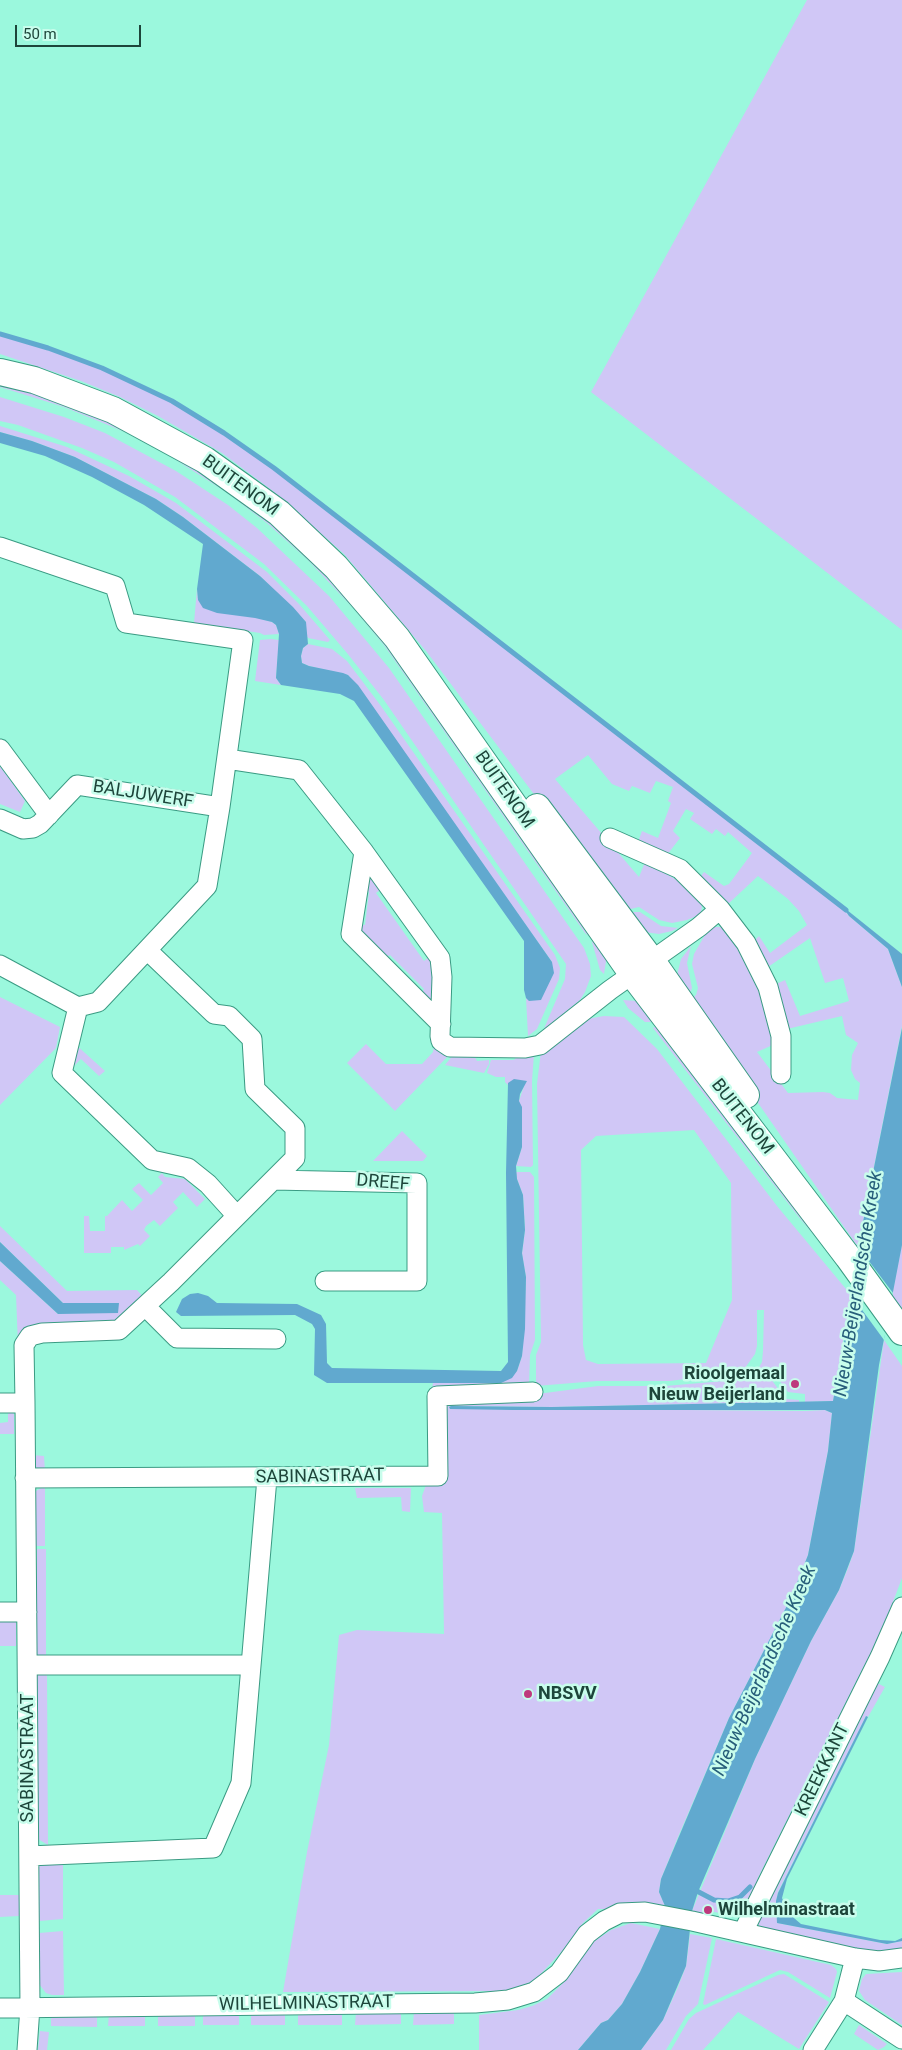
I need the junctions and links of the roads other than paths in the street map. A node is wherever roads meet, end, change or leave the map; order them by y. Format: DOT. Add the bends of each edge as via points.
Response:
graph roads {
  1 [pos="0,360"];
  2 [pos="0,372"];
  3 [pos="0,547"];
  4 [pos="0,749"];
  5 [pos="227,759"];
  6 [pos="220,806"];
  7 [pos="50,815"];
  8 [pos="0,819"];
  9 [pos="610,838"];
  10 [pos="364,852"];
  11 [pos="720,909"];
  12 [pos="147,950"];
  13 [pos="0,964"];
  14 [pos="643,968"];
  15 [pos="78,1007"];
  16 [pos="441,1024"];
  17 [pos="780,1074"];
  18 [pos="273,1180"];
  19 [pos="237,1216"];
  20 [pos="849,1251"];
  21 [pos="326,1281"];
  22 [pos="145,1306"];
  23 [pos="902,1316"];
  24 [pos="902,1332"];
  25 [pos="276,1339"];
  26 [pos="533,1392"];
  27 [pos="0,1403"];
  28 [pos="24,1403"];
  29 [pos="25,1478"];
  30 [pos="267,1478"];
  31 [pos="902,1607"];
  32 [pos="0,1612"];
  33 [pos="28,1612"];
  34 [pos="28,1665"];
  35 [pos="251,1665"];
  36 [pos="29,1856"];
  37 [pos="743,1932"];
  38 [pos="855,1958"];
  39 [pos="902,1958"];
  40 [pos="844,2001"];
  41 [pos="30,2007"];
  42 [pos="0,2008"];
  43 [pos="902,2039"];
  44 [pos="26,2050"];
  45 [pos="813,2050"];
  1 -- 14 [label="main road, BUITENOM" via="36,369 116,401 202,448 247,478 342,560 409,639"];
  2 -- 14 [label="main road, BUITENOM" via="34,380 113,410 206,460 279,513 336,566 397,638"];
  3 -- 5 [label="street" via="115,586 126,623 242,640"];
  4 -- 7 [label="street"];
  5 -- 6 [label="street"];
  5 -- 10 [label="street" via="299,770"];
  6 -- 7 [label="street, BALJUWERF" via="76,785"];
  6 -- 12 [label="street" via="207,886"];
  7 -- 8 [label="street, BALJUWERF" via="33,828 23,829"];
  9 -- 11 [label="street" via="680,869"];
  10 -- 16 [label="street" via="440,958"];
  10 -- 16 [label="street" via="351,934"];
  11 -- 14 [label="street"];
  11 -- 17 [label="street" via="746,943 768,988 781,1036"];
  12 -- 15 [label="street" via="98,1002"];
  12 -- 18 [label="street" via="214,1014 229,1016 252,1039 255,1089 295,1128 296,1158"];
  13 -- 15 [label="street"];
  14 -- 16 [label="street" via="540,1045 525,1048 450,1047 441,1041"];
  14 -- 20 [label="main road, BUITENOM"];
  15 -- 19 [label="street" via="62,1072 152,1160 188,1168 208,1184"];
  18 -- 19 [label="street"];
  18 -- 21 [label="street, DREEF" via="417,1183 416,1281"];
  19 -- 22 [label="street"];
  20 -- 23 [label="main road, BUITENOM"];
  20 -- 24 [label="main road, BUITENOM"];
  22 -- 25 [label="street" via="177,1338"];
  22 -- 28 [label="street" via="119,1330 30,1336 24,1345"];
  26 -- 30 [label="street, SABINASTRAAT" via="437,1396 438,1476"];
  27 -- 28 [label="street"];
  28 -- 29 [label="street, SABINASTRAAT"];
  29 -- 30 [label="street, SABINASTRAAT"];
  29 -- 33 [label="street, SABINASTRAAT"];
  30 -- 35 [label="street"];
  31 -- 37 [label="street, KREEKKANT" via="880,1658"];
  32 -- 33 [label="street"];
  33 -- 34 [label="street, SABINASTRAAT"];
  34 -- 35 [label="street"];
  34 -- 36 [label="street, SABINASTRAAT"];
  35 -- 36 [label="street" via="241,1783 213,1848"];
  36 -- 41 [label="street, SABINASTRAAT"];
  37 -- 38 [label="street, WILHELMINASTRAAT"];
  37 -- 41 [label="street, WILHELMINASTRAAT" via="658,1914 620,1913 587,1934 559,1973 534,1992 508,2000"];
  38 -- 39 [label="street, WILHELMINASTRAAT" via="879,1961"];
  38 -- 40 [label="street"];
  40 -- 43 [label="street"];
  40 -- 45 [label="street"];
  41 -- 42 [label="street, WILHELMINASTRAAT"];
  41 -- 44 [label="street, SABINASTRAAT"];
}
